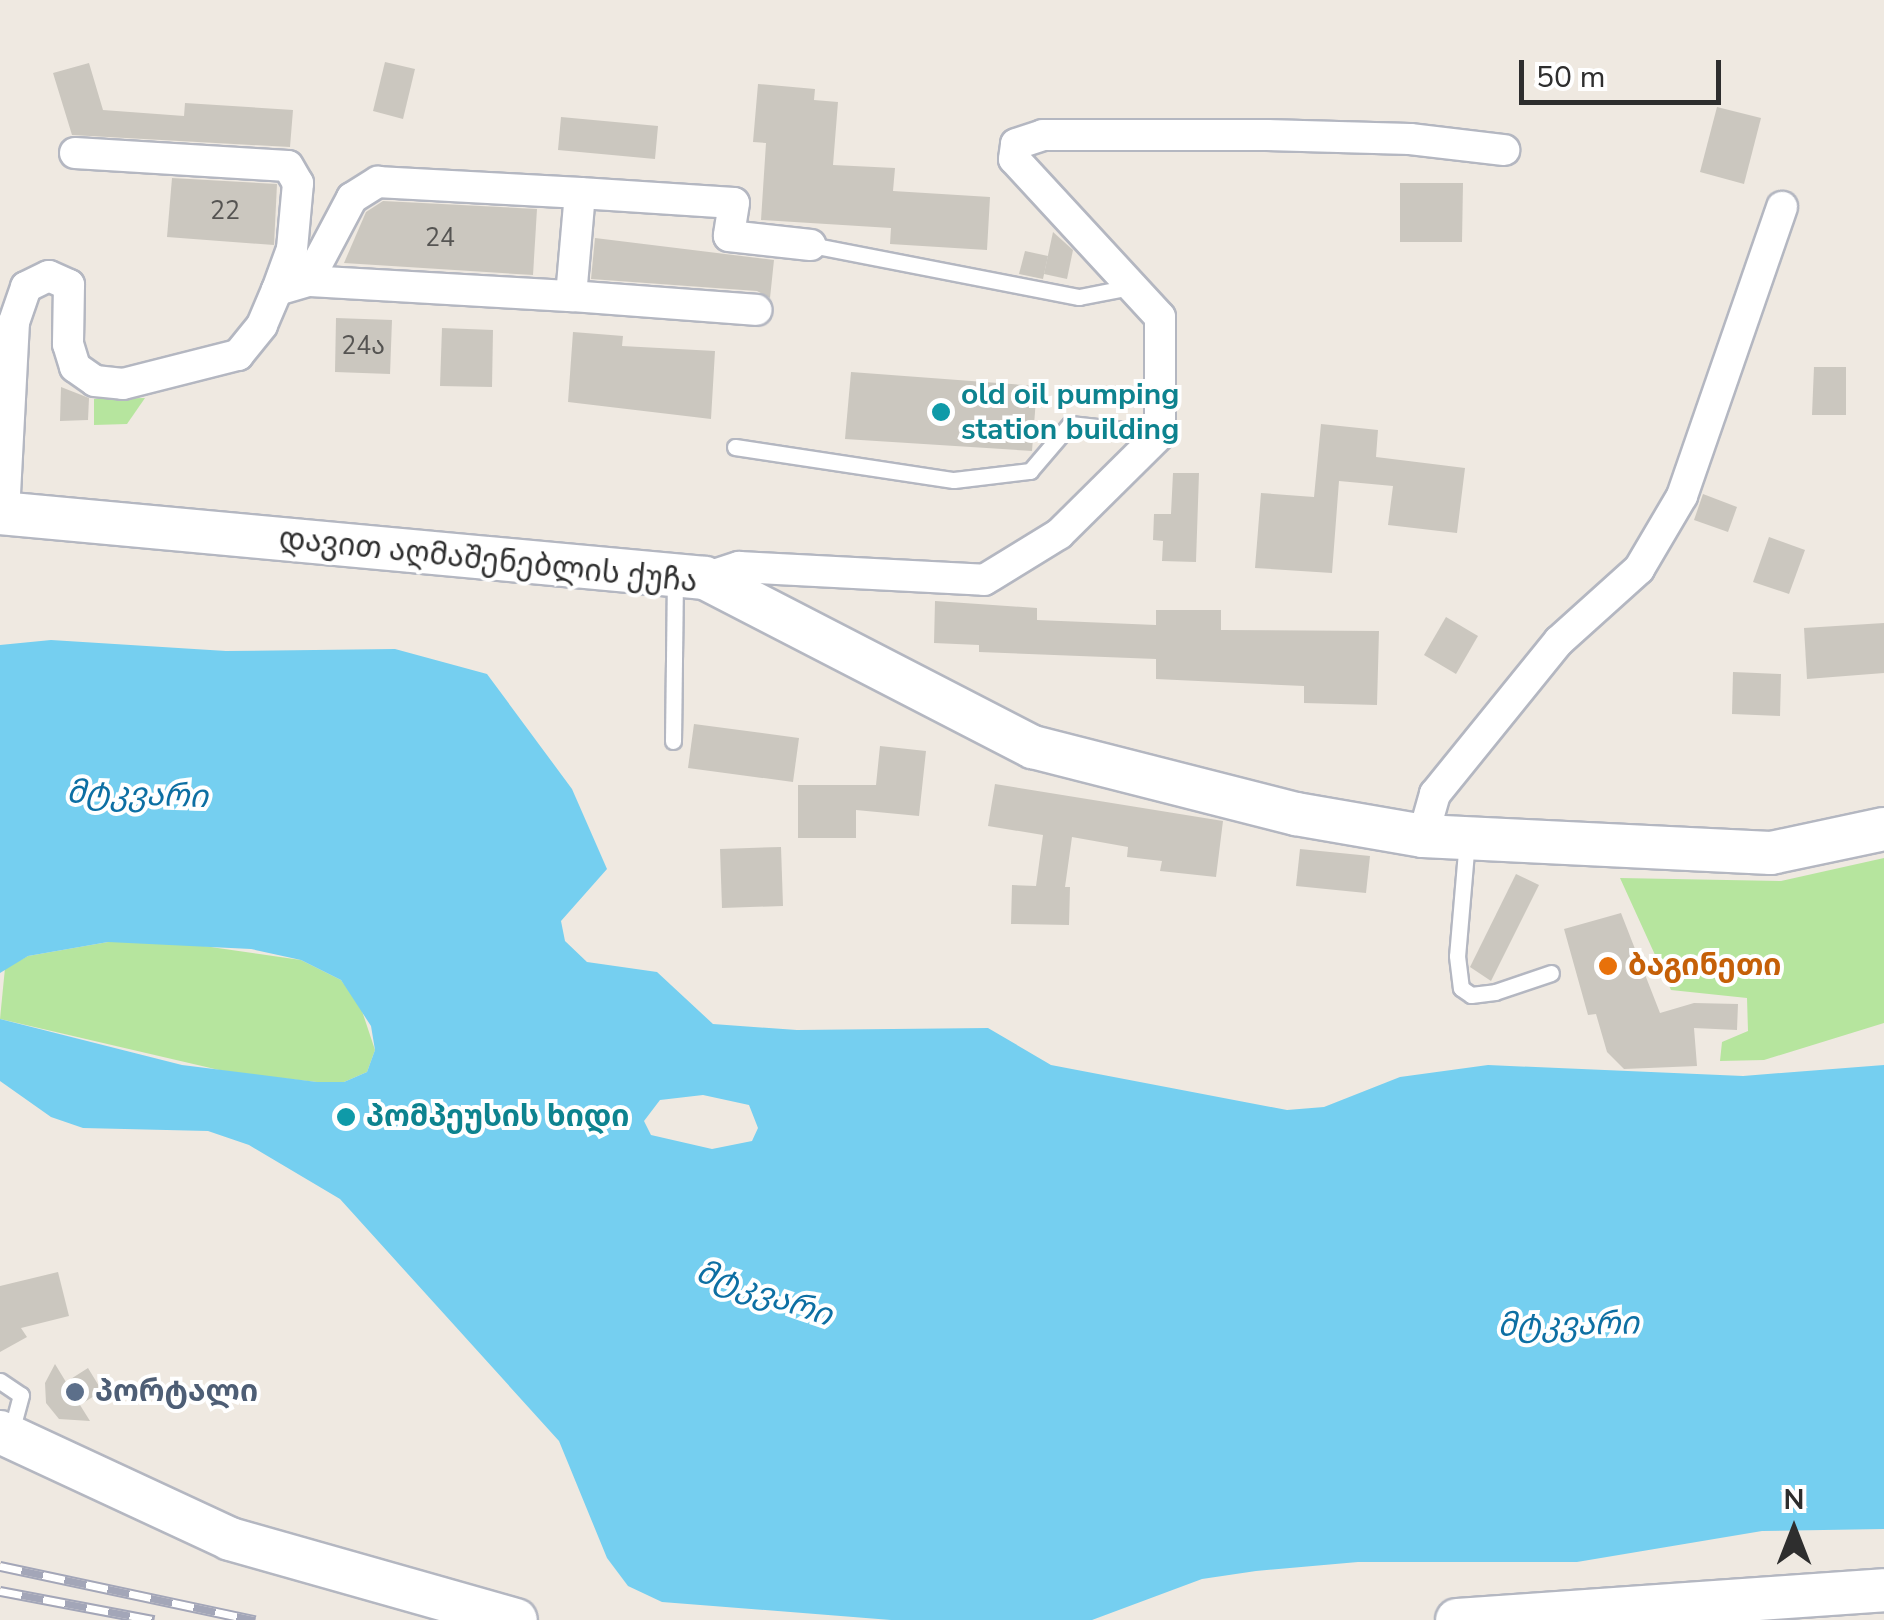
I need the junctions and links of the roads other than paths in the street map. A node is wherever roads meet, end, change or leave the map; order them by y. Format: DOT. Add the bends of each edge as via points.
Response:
graph roads {
  1 [pos="1504,150"];
  2 [pos="75,153"];
  3 [pos="580,193"];
  4 [pos="1782,207"];
  5 [pos="811,246"];
  6 [pos="308,281"];
  7 [pos="1134,286"];
  8 [pos="277,290"];
  9 [pos="571,296"];
  10 [pos="756,310"];
  11 [pos="4,373"];
  12 [pos="1160,434"];
  13 [pos="734,447"];
  14 [pos="2,513"];
  15 [pos="690,576"];
  16 [pos="673,741"];
  17 [pos="1884,829"];
  18 [pos="1423,836"];
  19 [pos="1474,840"];
  20 [pos="1551,974"];
  21 [pos="0,1381"];
  22 [pos="5,1435"];
  23 [pos="1884,1590"];
  24 [pos="516,1620"];
  25 [pos="1457,1620"];
  1 -- 7 [label="street" via="1410,139 1267,135 1044,135 1016,144 1014,158"];
  2 -- 8 [label="street" via="288,166 298,183 292,249"];
  3 -- 5 [label="street" via="734,203 729,236"];
  3 -- 6 [label="street" via="378,182 352,198"];
  3 -- 9 [label="street"];
  4 -- 18 [label="street" via="1682,496 1639,569 1559,641 1434,794"];
  5 -- 7 [label="lane" via="1080,297"];
  6 -- 8 [label="street"];
  6 -- 9 [label="street"];
  7 -- 12 [label="street" via="1160,316"];
  8 -- 11 [label="street" via="262,325 238,355 122,384 95,380 75,367 68,344 69,285 49,276 26,287"];
  9 -- 10 [label="street"];
  11 -- 14 [label="street"];
  12 -- 13 [label="lane" via="1070,424 1030,470 954,480"];
  12 -- 15 [label="street" via="1058,534 984,580 739,567"];
  14 -- 15 [label="main road, დავით აღმაშენებლის ქუჩა"];
  15 -- 16 [label="lane"];
  15 -- 18 [label="main road, დავით აღმაშენებლის ქუჩა" via="1033,746 1296,814"];
  17 -- 19 [label="main road, დავით აღმაშენებლის ქუჩა" via="1771,853"];
  18 -- 19 [label="main road, დავით აღმაშენებლის ქუჩა"];
  19 -- 20 [label="lane" via="1456,956 1461,988 1471,995 1495,992"];
  21 -- 22 [label="lane" via="22,1396"];
  22 -- 24 [label="main road" via="230,1538"];
  23 -- 25 [label="main road"];
}
